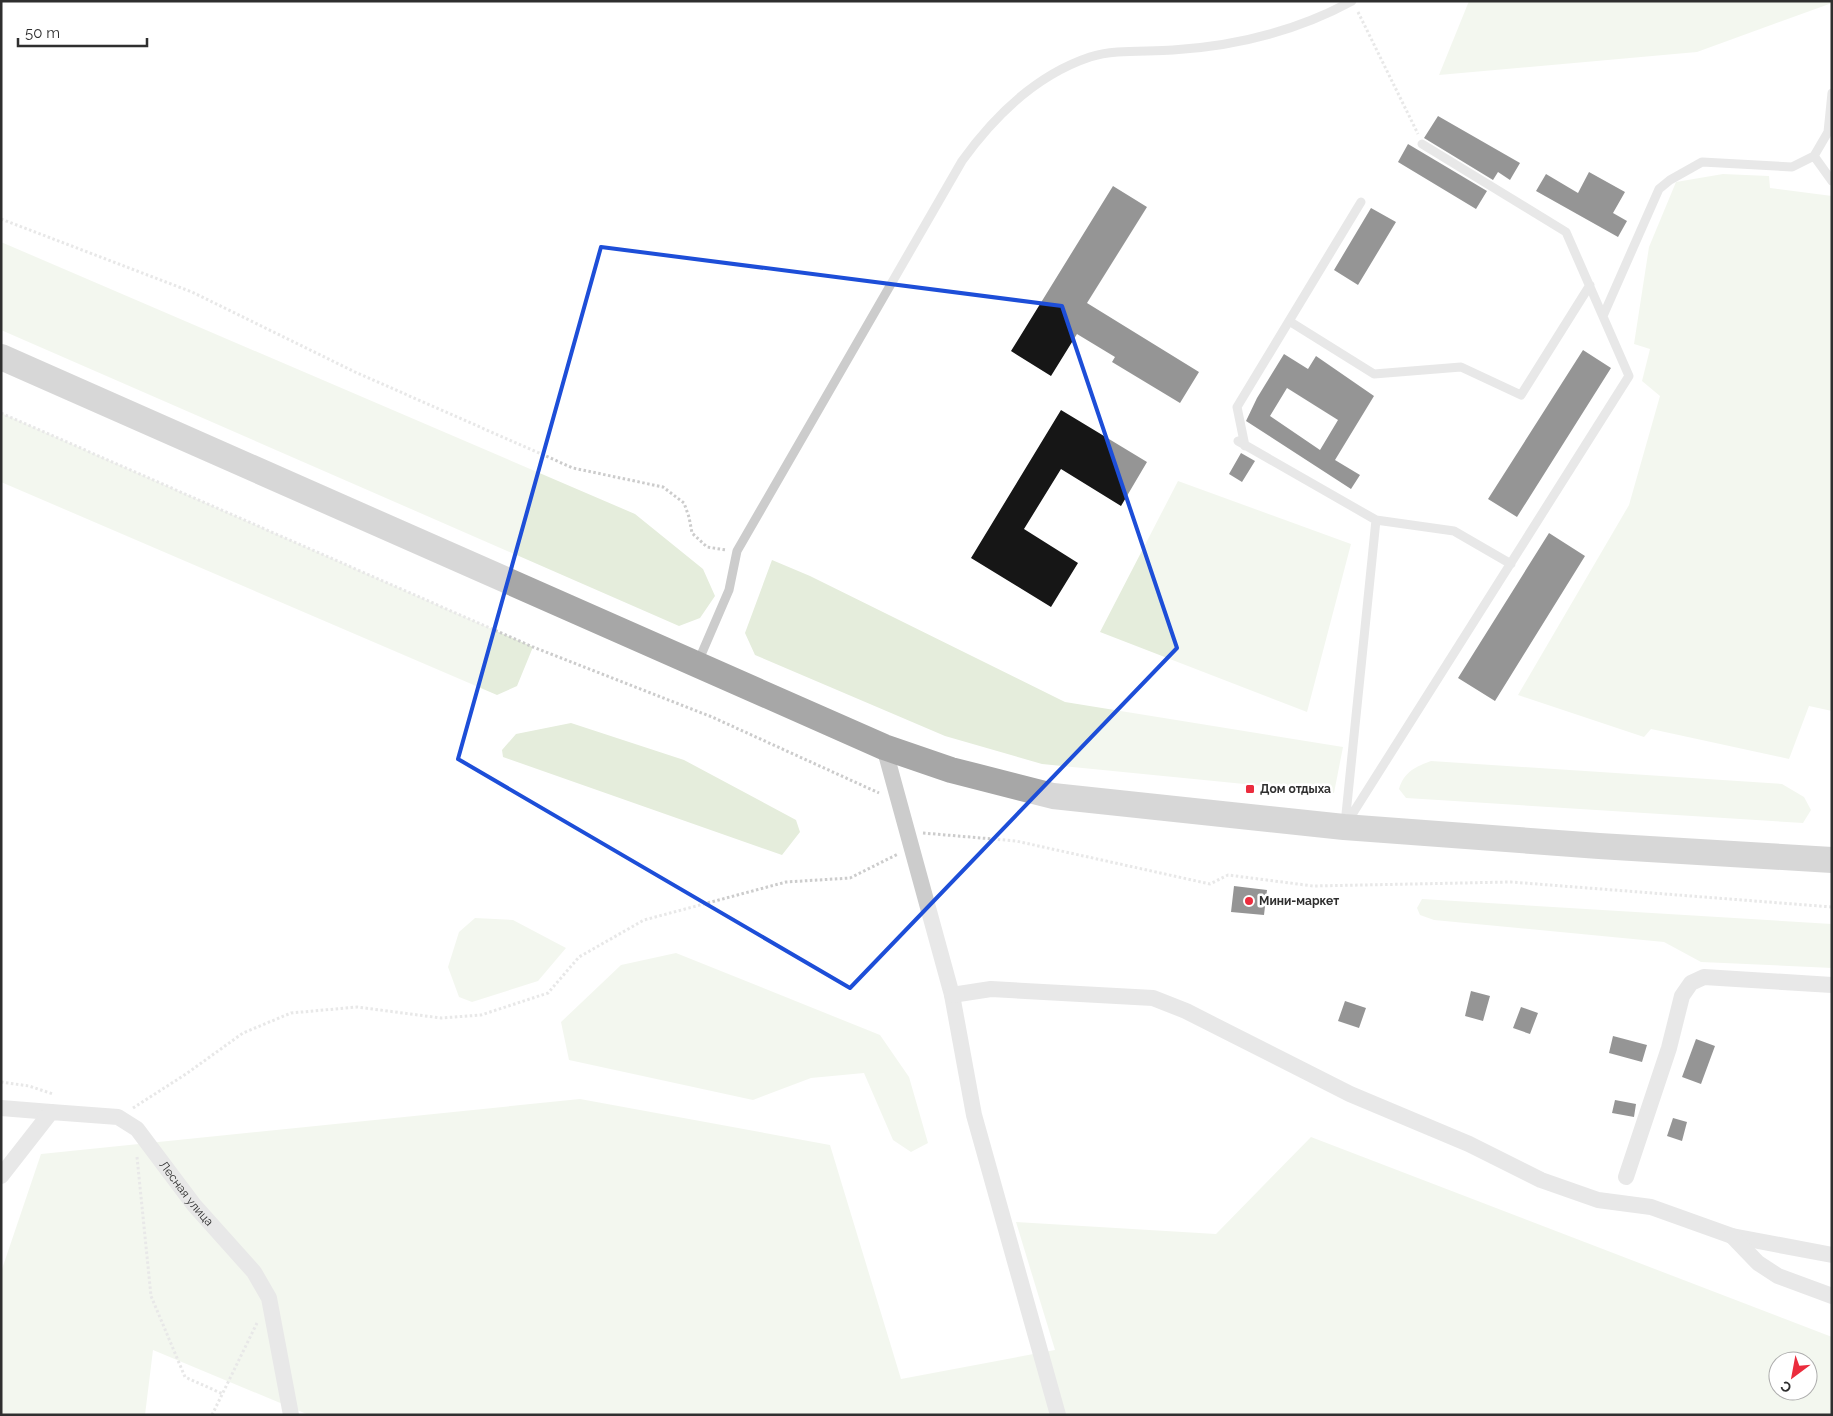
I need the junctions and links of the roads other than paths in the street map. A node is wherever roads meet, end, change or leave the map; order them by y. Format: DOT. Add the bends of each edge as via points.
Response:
graph roads {
  1 [pos="1352,1"];
  2 [pos="1832,92"];
  3 [pos="1422,144"];
  4 [pos="1814,156"];
  5 [pos="1832,181"];
  6 [pos="1361,202"];
  7 [pos="1590,285"];
  8 [pos="1603,316"];
  9 [pos="1289,321"];
  10 [pos="1,357"];
  11 [pos="1376,520"];
  12 [pos="1510,564"];
  13 [pos="697,664"];
  14 [pos="884,747"];
  15 [pos="1344,827"];
  16 [pos="1832,860"];
  17 [pos="1832,985"];
  18 [pos="952,995"];
  19 [pos="1,1108"];
  20 [pos="51,1112"];
  21 [pos="1,1176"];
  22 [pos="1626,1176"];
  23 [pos="1732,1236"];
  24 [pos="1832,1255"];
  25 [pos="1832,1296"];
  26 [pos="291,1415"];
  27 [pos="1058,1415"];
  1 -- 13 [label="lane" via="1293,28 1235,42 1091,57 1048,76 1016,100 982,133 962,161 737,551 729,590"];
  2 -- 4 [label="lane" via="1828,132"];
  3 -- 7 [label="lane" via="1566,232"];
  4 -- 5 [label="lane"];
  4 -- 8 [label="lane" via="1792,167 1702,162 1670,180 1660,188"];
  6 -- 9 [label="lane"];
  7 -- 8 [label="lane"];
  7 -- 9 [label="lane" via="1521,395 1461,367 1374,374"];
  8 -- 12 [label="lane" via="1630,376"];
  9 -- 11 [label="lane" via="1236,407 1242,443"];
  10 -- 13 [label="main road"];
  11 -- 12 [label="lane" via="1454,532"];
  11 -- 15 [label="lane"];
  12 -- 15 [label="lane"];
  13 -- 14 [label="main road"];
  14 -- 15 [label="main road" via="951,770 1053,796"];
  14 -- 18 [label="street"];
  15 -- 16 [label="main road"];
  17 -- 22 [label="street" via="1704,978 1691,984 1682,996 1669,1048"];
  18 -- 23 [label="street" via="991,989 1153,998 1186,1011 1350,1094 1469,1144 1542,1180 1598,1200 1652,1207"];
  18 -- 27 [label="street" via="974,1115"];
  19 -- 20 [label="street, Лесная улица"];
  20 -- 21 [label="street"];
  20 -- 26 [label="street, Лесная улица" via="118,1117 137,1129 194,1205 254,1272 269,1298"];
  23 -- 24 [label="street"];
  23 -- 25 [label="street" via="1758,1263 1778,1276"];
}
